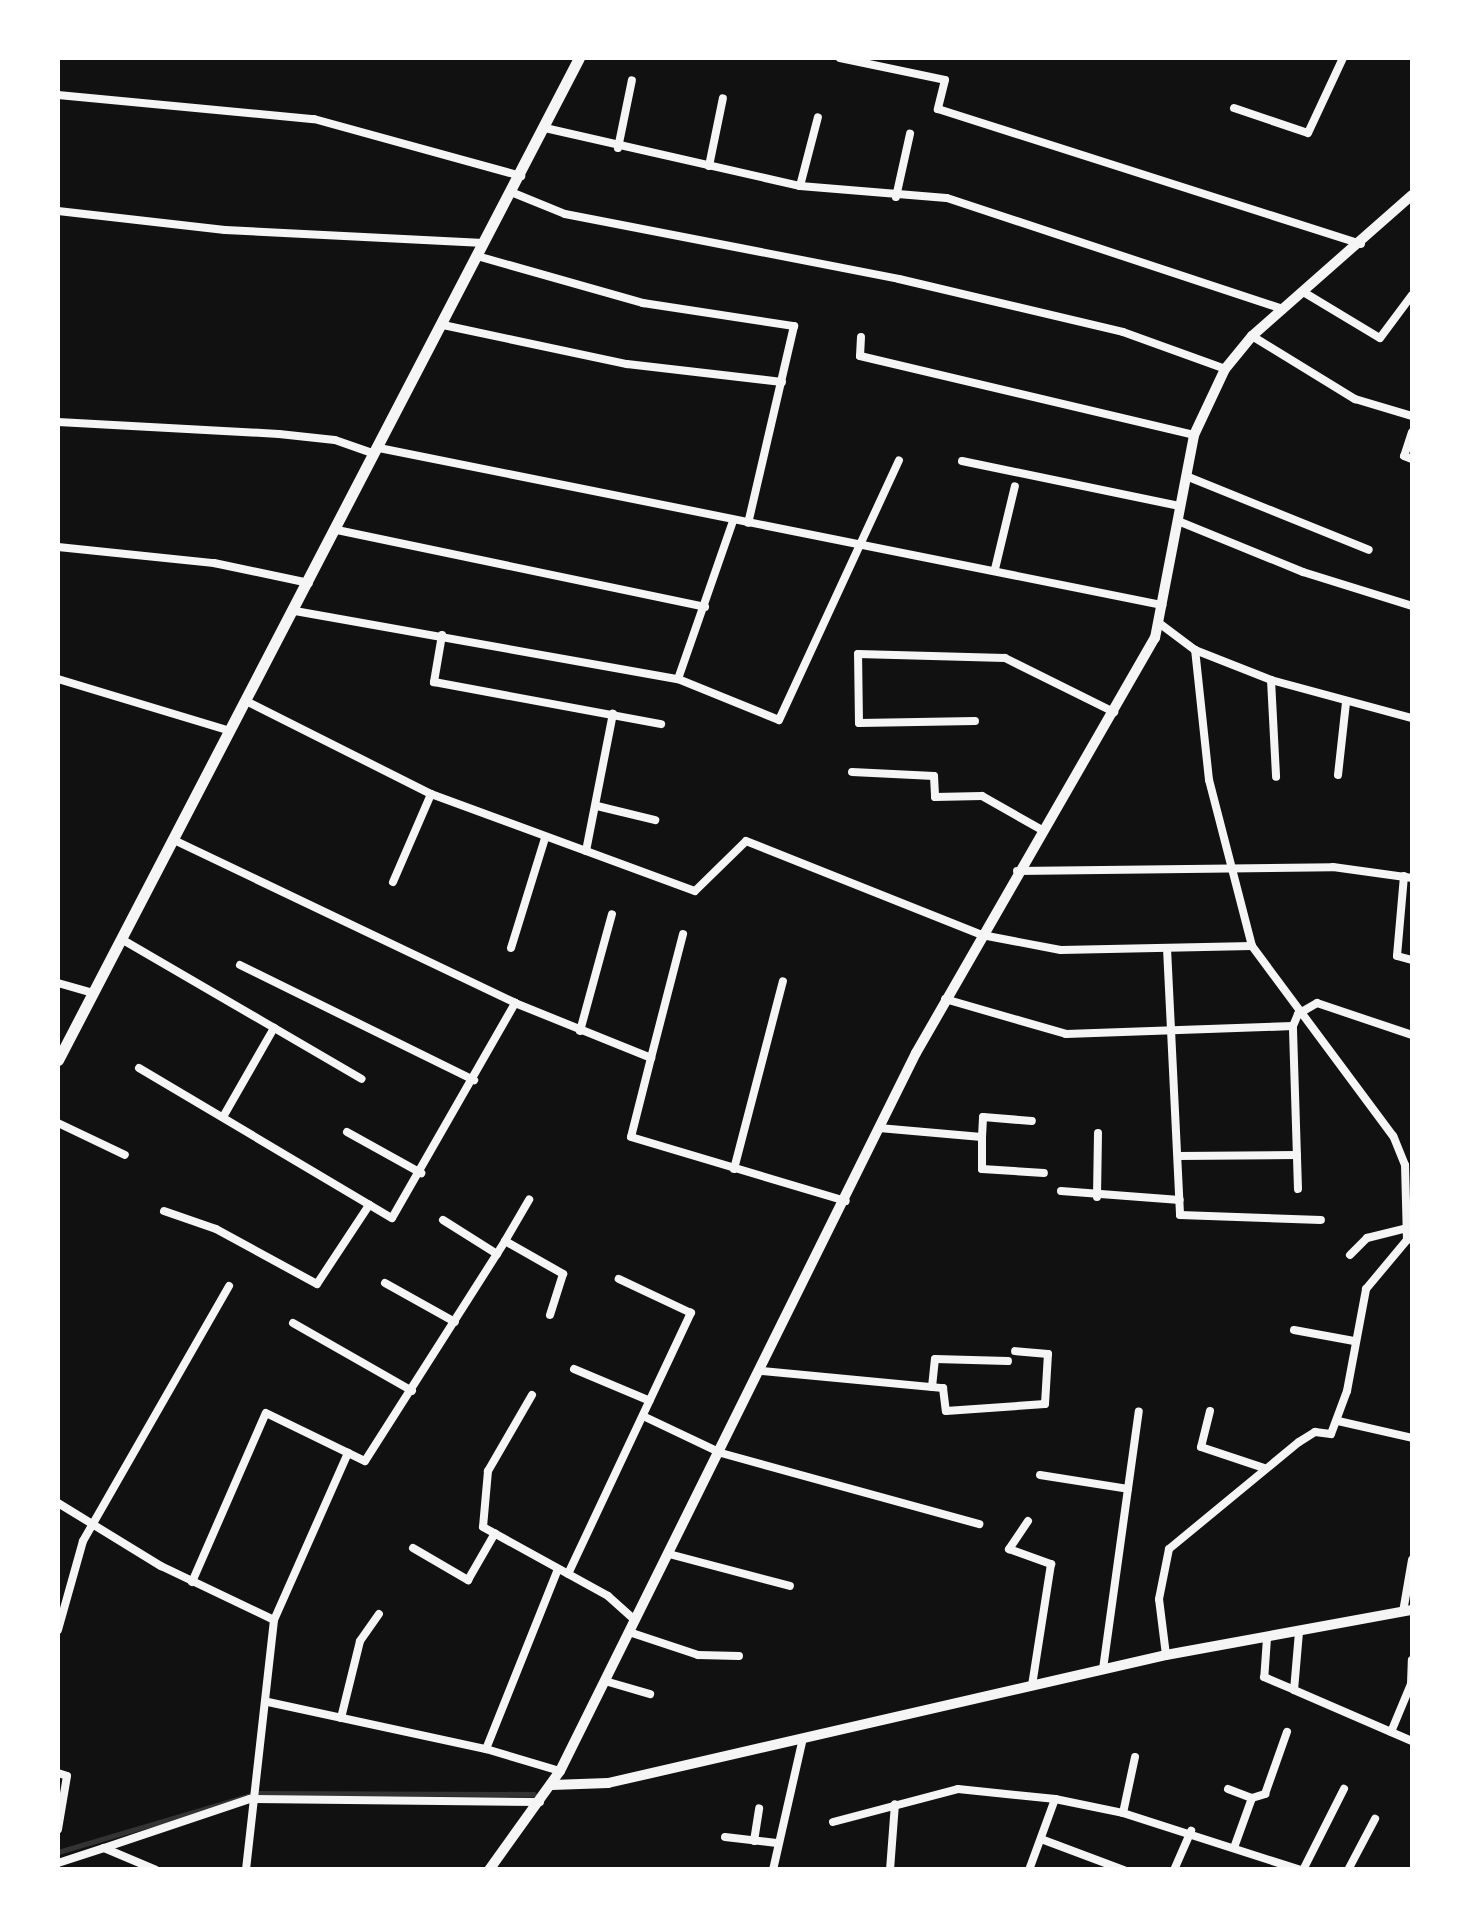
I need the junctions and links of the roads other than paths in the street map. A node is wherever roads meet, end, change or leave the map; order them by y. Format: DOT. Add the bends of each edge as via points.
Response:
graph roads {
  1 [pos="580,58"];
  2 [pos="840,58"];
  3 [pos="1343,58"];
  4 [pos="632,80"];
  5 [pos="58,94"];
  6 [pos="723,98"];
  7 [pos="1234,108"];
  8 [pos="818,118"];
  9 [pos="545,128"];
  10 [pos="910,134"];
  11 [pos="618,148"];
  12 [pos="709,166"];
  13 [pos="521,176"];
  14 [pos="800,186"];
  15 [pos="511,192"];
  16 [pos="1412,195"];
  17 [pos="896,198"];
  18 [pos="58,211"];
  19 [pos="484,243"];
  20 [pos="1362,244"];
  21 [pos="478,256"];
  22 [pos="1305,293"];
  23 [pos="1412,296"];
  24 [pos="1283,308"];
  25 [pos="442,324"];
  26 [pos="1252,336"];
  27 [pos="860,337"];
  28 [pos="1225,369"];
  29 [pos="782,382"];
  30 [pos="1412,416"];
  31 [pos="58,422"];
  32 [pos="1412,432"];
  33 [pos="1194,435"];
  34 [pos="377,451"];
  35 [pos="1412,459"];
  36 [pos="899,460"];
  37 [pos="962,461"];
  38 [pos="1186,476"];
  39 [pos="1015,486"];
  40 [pos="1180,506"];
  41 [pos="733,521"];
  42 [pos="1178,521"];
  43 [pos="748,524"];
  44 [pos="337,530"];
  45 [pos="860,545"];
  46 [pos="58,547"];
  47 [pos="1370,550"];
  48 [pos="995,569"];
  49 [pos="309,582"];
  50 [pos="1162,605"];
  51 [pos="1412,606"];
  52 [pos="705,607"];
  53 [pos="295,611"];
  54 [pos="1159,623"];
  55 [pos="442,636"];
  56 [pos="1195,650"];
  57 [pos="58,679"];
  58 [pos="678,679"];
  59 [pos="1271,680"];
  60 [pos="248,702"];
  61 [pos="1346,702"];
  62 [pos="1114,712"];
  63 [pos="613,714"];
  64 [pos="1412,718"];
  65 [pos="975,721"];
  66 [pos="661,724"];
  67 [pos="232,732"];
  68 [pos="852,772"];
  69 [pos="1338,775"];
  70 [pos="1276,777"];
  71 [pos="432,794"];
  72 [pos="597,806"];
  73 [pos="654,820"];
  74 [pos="1040,830"];
  75 [pos="544,838"];
  76 [pos="176,841"];
  77 [pos="586,852"];
  78 [pos="1227,868"];
  79 [pos="1017,871"];
  80 [pos="1408,877"];
  81 [pos="394,882"];
  82 [pos="612,914"];
  83 [pos="683,934"];
  84 [pos="982,936"];
  85 [pos="123,940"];
  86 [pos="1252,946"];
  87 [pos="511,948"];
  88 [pos="1168,948"];
  89 [pos="1412,960"];
  90 [pos="240,966"];
  91 [pos="783,981"];
  92 [pos="58,983"];
  93 [pos="93,993"];
  94 [pos="946,999"];
  95 [pos="514,1002"];
  96 [pos="1298,1014"];
  97 [pos="1292,1026"];
  98 [pos="274,1028"];
  99 [pos="1172,1030"];
  100 [pos="580,1032"];
  101 [pos="1412,1035"];
  102 [pos="652,1058"];
  103 [pos="58,1060"];
  104 [pos="139,1068"];
  105 [pos="362,1079"];
  106 [pos="474,1080"];
  107 [pos="223,1117"];
  108 [pos="1032,1121"];
  109 [pos="58,1124"];
  110 [pos="879,1128"];
  111 [pos="347,1132"];
  112 [pos="1098,1133"];
  113 [pos="982,1137"];
  114 [pos="125,1155"];
  115 [pos="1297,1155"];
  116 [pos="1178,1156"];
  117 [pos="734,1170"];
  118 [pos="421,1173"];
  119 [pos="1044,1173"];
  120 [pos="1298,1189"];
  121 [pos="1061,1190"];
  122 [pos="1096,1197"];
  123 [pos="530,1200"];
  124 [pos="1180,1200"];
  125 [pos="846,1201"];
  126 [pos="368,1205"];
  127 [pos="164,1211"];
  128 [pos="443,1220"];
  129 [pos="1320,1220"];
  130 [pos="1407,1228"];
  131 [pos="505,1241"];
  132 [pos="1410,1241"];
  133 [pos="497,1254"];
  134 [pos="1350,1254"];
  135 [pos="619,1279"];
  136 [pos="385,1284"];
  137 [pos="230,1286"];
  138 [pos="550,1315"];
  139 [pos="454,1322"];
  140 [pos="294,1324"];
  141 [pos="1294,1330"];
  142 [pos="1354,1341"];
  143 [pos="1015,1351"];
  144 [pos="1008,1360"];
  145 [pos="574,1369"];
  146 [pos="762,1371"];
  147 [pos="932,1388"];
  148 [pos="412,1390"];
  149 [pos="532,1396"];
  150 [pos="650,1401"];
  151 [pos="1139,1411"];
  152 [pos="1210,1411"];
  153 [pos="643,1416"];
  154 [pos="1338,1421"];
  155 [pos="1412,1438"];
  156 [pos="348,1453"];
  157 [pos="721,1453"];
  158 [pos="1264,1468"];
  159 [pos="1040,1475"];
  160 [pos="1128,1489"];
  161 [pos="58,1503"];
  162 [pos="1028,1521"];
  163 [pos="93,1522"];
  164 [pos="979,1524"];
  165 [pos="494,1533"];
  166 [pos="413,1548"];
  167 [pos="669,1554"];
  168 [pos="1412,1560"];
  169 [pos="558,1569"];
  170 [pos="568,1574"];
  171 [pos="192,1582"];
  172 [pos="790,1586"];
  173 [pos="1408,1611"];
  174 [pos="379,1614"];
  175 [pos="274,1620"];
  176 [pos="635,1620"];
  177 [pos="58,1630"];
  178 [pos="629,1632"];
  179 [pos="1299,1632"];
  180 [pos="1267,1638"];
  181 [pos="739,1656"];
  182 [pos="1166,1656"];
  183 [pos="1412,1660"];
  184 [pos="1103,1669"];
  185 [pos="605,1681"];
  186 [pos="1032,1684"];
  187 [pos="1294,1690"];
  188 [pos="650,1694"];
  189 [pos="268,1702"];
  190 [pos="341,1718"];
  191 [pos="1287,1732"];
  192 [pos="1391,1732"];
  193 [pos="802,1738"];
  194 [pos="1412,1741"];
  195 [pos="486,1749"];
  196 [pos="1135,1757"];
  197 [pos="560,1771"];
  198 [pos="58,1773"];
  199 [pos="552,1785"];
  200 [pos="1228,1789"];
  201 [pos="1344,1789"];
  202 [pos="1252,1798"];
  203 [pos="1055,1799"];
  204 [pos="250,1800"];
  205 [pos="540,1802"];
  206 [pos="895,1804"];
  207 [pos="759,1808"];
  208 [pos="1124,1812"];
  209 [pos="1375,1819"];
  210 [pos="833,1822"];
  211 [pos="58,1829"];
  212 [pos="1191,1831"];
  213 [pos="725,1837"];
  214 [pos="1041,1838"];
  215 [pos="754,1841"];
  216 [pos="778,1843"];
  217 [pos="1235,1845"];
  218 [pos="104,1848"];
  219 [pos="1268,1856"];
  220 [pos="58,1863"];
  221 [pos="156,1870"];
  222 [pos="246,1870"];
  223 [pos="488,1870"];
  224 [pos="774,1870"];
  225 [pos="890,1870"];
  226 [pos="1029,1870"];
  227 [pos="1124,1870"];
  228 [pos="1174,1870"];
  229 [pos="1262,1870"];
  230 [pos="1302,1870"];
  231 [pos="1348,1870"];
  1 -- 9 [label="main road"];
  2 -- 20 [label="street" via="945,80 938,109"];
  3 -- 7 [label="street" via="1308,134"];
  4 -- 11 [label="street"];
  5 -- 13 [label="street" via="314,119"];
  6 -- 12 [label="street"];
  8 -- 14 [label="street"];
  9 -- 11 [label="street"];
  9 -- 13 [label="main road"];
  10 -- 17 [label="street"];
  11 -- 12 [label="street"];
  12 -- 14 [label="street"];
  13 -- 15 [label="main road"];
  14 -- 17 [label="street"];
  15 -- 19 [label="main road"];
  15 -- 28 [label="street" via="566,214 899,279 1123,332"];
  16 -- 20 [label="street"];
  17 -- 24 [label="street" via="947,198"];
  18 -- 19 [label="street" via="225,230"];
  19 -- 21 [label="main road"];
  20 -- 22 [label="street"];
  21 -- 25 [label="main road"];
  21 -- 29 [label="street" via="643,303 794,326"];
  22 -- 23 [label="street" via="1380,338"];
  22 -- 24 [label="street"];
  24 -- 26 [label="street"];
  25 -- 29 [label="street" via="627,364"];
  25 -- 34 [label="main road"];
  26 -- 28 [label="street"];
  26 -- 30 [label="street" via="1355,400"];
  27 -- 33 [label="street" via="860,356"];
  28 -- 33 [label="street"];
  29 -- 43 [label="street"];
  31 -- 34 [label="street" via="280,434"];
  32 -- 35 [label="street" via="1404,456"];
  33 -- 38 [label="street"];
  34 -- 41 [label="street"];
  34 -- 44 [label="main road"];
  36 -- 45 [label="street"];
  37 -- 40 [label="street"];
  38 -- 40 [label="street"];
  38 -- 47 [label="street"];
  39 -- 48 [label="street"];
  40 -- 42 [label="street"];
  41 -- 43 [label="street"];
  41 -- 52 [label="street"];
  42 -- 50 [label="street"];
  42 -- 51 [label="street"];
  43 -- 45 [label="street"];
  44 -- 49 [label="main road"];
  44 -- 52 [label="street"];
  45 -- 48 [label="street"];
  45 -- 58 [label="street" via="779,720"];
  46 -- 49 [label="street" via="214,563"];
  48 -- 50 [label="street"];
  49 -- 53 [label="main road"];
  50 -- 54 [label="street"];
  52 -- 58 [label="street"];
  53 -- 55 [label="street"];
  53 -- 60 [label="main road"];
  54 -- 56 [label="street"];
  54 -- 62 [label="street"];
  55 -- 58 [label="street"];
  55 -- 63 [label="street" via="434,682"];
  56 -- 59 [label="street"];
  56 -- 78 [label="street" via="1209,780"];
  57 -- 67 [label="street"];
  59 -- 61 [label="street"];
  59 -- 70 [label="street"];
  60 -- 67 [label="main road"];
  60 -- 71 [label="street"];
  61 -- 64 [label="street"];
  61 -- 69 [label="street"];
  62 -- 65 [label="street" via="1005,658 858,654 859,724"];
  62 -- 74 [label="street"];
  63 -- 66 [label="street"];
  63 -- 72 [label="street"];
  67 -- 76 [label="main road"];
  68 -- 74 [label="street" via="934,776 935,797 982,796"];
  71 -- 75 [label="street"];
  71 -- 81 [label="street"];
  72 -- 73 [label="street"];
  72 -- 77 [label="street"];
  74 -- 79 [label="street"];
  75 -- 77 [label="street"];
  75 -- 87 [label="street"];
  76 -- 85 [label="main road"];
  76 -- 95 [label="street"];
  77 -- 84 [label="street" via="695,891 746,840"];
  78 -- 79 [label="street"];
  78 -- 80 [label="street" via="1333,867"];
  78 -- 86 [label="street"];
  79 -- 84 [label="street"];
  80 -- 89 [label="street" via="1396,956"];
  82 -- 100 [label="street"];
  83 -- 102 [label="street"];
  84 -- 88 [label="street" via="1061,950"];
  84 -- 94 [label="street"];
  85 -- 93 [label="main road"];
  85 -- 98 [label="street"];
  86 -- 88 [label="street"];
  86 -- 96 [label="street"];
  88 -- 99 [label="street"];
  90 -- 106 [label="street"];
  91 -- 117 [label="street"];
  92 -- 93 [label="street"];
  93 -- 103 [label="main road"];
  94 -- 99 [label="street" via="1066,1034"];
  94 -- 110 [label="street"];
  95 -- 100 [label="street"];
  95 -- 106 [label="street"];
  96 -- 97 [label="street"];
  96 -- 101 [label="street" via="1317,1003"];
  96 -- 130 [label="street" via="1392,1136 1405,1165"];
  97 -- 99 [label="street"];
  97 -- 115 [label="street"];
  98 -- 105 [label="street"];
  98 -- 107 [label="street"];
  99 -- 116 [label="street"];
  100 -- 102 [label="street"];
  102 -- 117 [label="street" via="631,1137"];
  104 -- 107 [label="street"];
  106 -- 118 [label="street"];
  107 -- 126 [label="street"];
  108 -- 113 [label="street" via="983,1117"];
  109 -- 114 [label="street"];
  110 -- 113 [label="street"];
  110 -- 125 [label="street"];
  111 -- 118 [label="street"];
  112 -- 122 [label="street"];
  113 -- 119 [label="street" via="982,1169"];
  115 -- 116 [label="street"];
  115 -- 120 [label="street"];
  116 -- 124 [label="street"];
  117 -- 125 [label="street"];
  118 -- 126 [label="street" via="392,1218"];
  121 -- 122 [label="street"];
  122 -- 124 [label="street"];
  123 -- 131 [label="street"];
  124 -- 129 [label="street" via="1180,1215"];
  125 -- 146 [label="street"];
  126 -- 127 [label="street" via="316,1284 216,1228"];
  128 -- 133 [label="street"];
  130 -- 132 [label="street"];
  130 -- 134 [label="street" via="1367,1238"];
  131 -- 133 [label="street"];
  131 -- 138 [label="street" via="563,1274"];
  132 -- 142 [label="street" via="1366,1289"];
  133 -- 139 [label="street"];
  135 -- 150 [label="street" via="690,1313"];
  136 -- 139 [label="street"];
  137 -- 163 [label="street"];
  139 -- 148 [label="street"];
  140 -- 148 [label="street"];
  141 -- 142 [label="street"];
  142 -- 154 [label="street"];
  143 -- 147 [label="street" via="1048,1354 1044,1404 946,1411 943,1388"];
  144 -- 147 [label="street" via="934,1359"];
  145 -- 150 [label="street"];
  146 -- 147 [label="street"];
  146 -- 157 [label="street"];
  148 -- 156 [label="street" via="365,1461"];
  149 -- 165 [label="street" via="488,1471 483,1527"];
  150 -- 153 [label="street"];
  151 -- 160 [label="street"];
  152 -- 158 [label="street" via="1201,1447"];
  153 -- 157 [label="street"];
  153 -- 170 [label="street"];
  154 -- 155 [label="street"];
  154 -- 158 [label="street" via="1329,1435 1315,1432"];
  156 -- 171 [label="street" via="266,1413"];
  156 -- 175 [label="street"];
  157 -- 164 [label="street"];
  157 -- 167 [label="street"];
  158 -- 182 [label="street" via="1169,1549 1160,1599"];
  159 -- 160 [label="street"];
  160 -- 184 [label="street"];
  161 -- 163 [label="street"];
  162 -- 186 [label="street" via="1009,1549 1050,1564"];
  163 -- 171 [label="street"];
  163 -- 177 [label="street"];
  165 -- 166 [label="street" via="468,1580"];
  165 -- 169 [label="street"];
  167 -- 172 [label="street"];
  167 -- 176 [label="street"];
  168 -- 173 [label="street"];
  169 -- 170 [label="street"];
  169 -- 195 [label="street"];
  170 -- 176 [label="street"];
  171 -- 175 [label="street"];
  173 -- 179 [label="street"];
  174 -- 190 [label="street" via="360,1640"];
  175 -- 189 [label="street"];
  176 -- 178 [label="street"];
  178 -- 181 [label="street" via="698,1656"];
  178 -- 185 [label="street"];
  179 -- 180 [label="street"];
  179 -- 187 [label="street"];
  180 -- 182 [label="street"];
  180 -- 187 [label="street" via="1264,1677"];
  182 -- 184 [label="street"];
  183 -- 192 [label="street" via="1411,1684"];
  184 -- 186 [label="street"];
  185 -- 188 [label="street"];
  185 -- 197 [label="street"];
  186 -- 193 [label="street"];
  187 -- 192 [label="street"];
  189 -- 190 [label="street"];
  189 -- 204 [label="street"];
  190 -- 195 [label="street"];
  191 -- 202 [label="street" via="1265,1794"];
  192 -- 194 [label="street"];
  193 -- 199 [label="street" via="608,1784"];
  193 -- 216 [label="street"];
  195 -- 197 [label="street"];
  196 -- 208 [label="street"];
  197 -- 199 [label="street"];
  198 -- 211 [label="street" via="67,1776"];
  199 -- 205 [label="street"];
  200 -- 202 [label="street"];
  201 -- 230 [label="street"];
  202 -- 217 [label="street"];
  203 -- 206 [label="street" via="958,1789"];
  203 -- 208 [label="street"];
  203 -- 214 [label="street"];
  204 -- 205 [label="street"];
  204 -- 218 [label="street"];
  204 -- 222 [label="street"];
  205 -- 223 [label="street"];
  206 -- 210 [label="street"];
  206 -- 225 [label="street"];
  207 -- 215 [label="street"];
  208 -- 212 [label="street"];
  209 -- 231 [label="street"];
  212 -- 217 [label="street"];
  212 -- 228 [label="street"];
  213 -- 215 [label="street"];
  214 -- 226 [label="street"];
  214 -- 227 [label="street"];
  215 -- 216 [label="street"];
  216 -- 224 [label="street"];
  217 -- 219 [label="street"];
  218 -- 220 [label="street"];
  218 -- 221 [label="street"];
  219 -- 229 [label="street"];
  219 -- 230 [label="street"];
}
